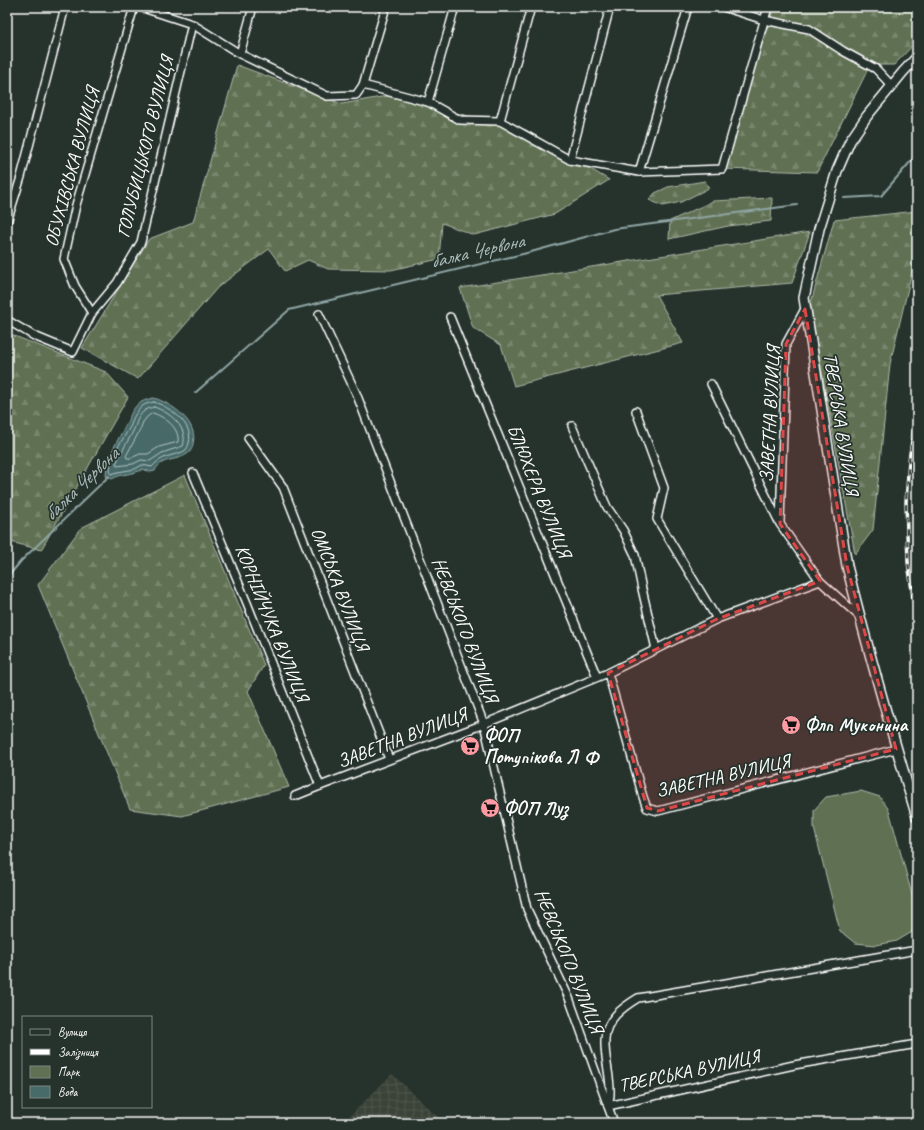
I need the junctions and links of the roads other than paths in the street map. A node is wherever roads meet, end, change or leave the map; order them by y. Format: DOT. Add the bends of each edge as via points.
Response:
graph roads {
  1 [pos="64,7"];
  2 [pos="134,7"];
  3 [pos="140,7"];
  4 [pos="253,7"];
  5 [pos="386,7"];
  6 [pos="455,7"];
  7 [pos="531,7"];
  8 [pos="610,7"];
  9 [pos="688,7"];
  10 [pos="723,7"];
  11 [pos="768,7"];
  12 [pos="764,20"];
  13 [pos="192,24"];
  14 [pos="240,54"];
  15 [pos="917,57"];
  16 [pos="363,85"];
  17 [pos="892,86"];
  18 [pos="428,102"];
  19 [pos="500,121"];
  20 [pos="570,160"];
  21 [pos="639,172"];
  22 [pos="7,222"];
  23 [pos="806,308"];
  24 [pos="92,313"];
  25 [pos="319,314"];
  26 [pos="450,317"];
  27 [pos="7,320"];
  28 [pos="711,384"];
  29 [pos="636,411"];
  30 [pos="572,426"];
  31 [pos="248,438"];
  32 [pos="193,473"];
  33 [pos="780,524"];
  34 [pos="820,581"];
  35 [pos="860,617"];
  36 [pos="717,619"];
  37 [pos="656,649"];
  38 [pos="608,673"];
  39 [pos="597,677"];
  40 [pos="484,724"];
  41 [pos="896,749"];
  42 [pos="389,759"];
  43 [pos="320,786"];
  44 [pos="295,796"];
  45 [pos="917,817"];
  46 [pos="917,950"];
  47 [pos="917,1044"];
  48 [pos="608,1106"];
  49 [pos="614,1123"];
  1 -- 22 [label="street" via="21,177"];
  2 -- 24 [label="street, ОБУХІВСЬКА ВУЛИЦЯ" via="76,205 64,259 75,286"];
  3 -- 13 [label="street"];
  4 -- 14 [label="street"];
  5 -- 16 [label="street"];
  6 -- 18 [label="street"];
  7 -- 19 [label="street"];
  8 -- 20 [label="street"];
  9 -- 21 [label="street"];
  10 -- 12 [label="street"];
  11 -- 12 [label="street"];
  12 -- 17 [label="street" via="809,29 876,69"];
  12 -- 21 [label="street" via="722,169"];
  13 -- 14 [label="street"];
  13 -- 24 [label="street, ГОЛУБИЦЬКОГО ВУЛИЦЯ" via="141,242 117,283"];
  14 -- 16 [label="street" via="327,96 356,95"];
  15 -- 17 [label="main road, ТВЕРСЬКА ВУЛИЦЯ"];
  16 -- 18 [label="street"];
  17 -- 23 [label="main road, ТВЕРСЬКА ВУЛИЦЯ" via="850,141 837,171 819,229 804,298"];
  18 -- 19 [label="street" via="460,120"];
  19 -- 20 [label="street"];
  20 -- 21 [label="street"];
  23 -- 33 [label="street, ЗАВЕТНА ВУЛИЦЯ" via="786,344"];
  23 -- 35 [label="main road, ТВЕРСЬКА ВУЛИЦЯ" via="847,566"];
  24 -- 27 [label="street" via="73,352 34,336"];
  25 -- 40 [label="street, НЕВСЬКОГО ВУЛИЦЯ" via="356,393"];
  26 -- 39 [label="street, БЛЮХЕРА ВУЛИЦЯ"];
  28 -- 33 [label="street"];
  29 -- 36 [label="street" via="664,488 657,519"];
  30 -- 37 [label="street" via="607,506 635,555"];
  31 -- 42 [label="street, ОМСЬКА ВУЛИЦЯ" via="283,487"];
  32 -- 43 [label="street, КОРНІЙЧУКА ВУЛИЦЯ"];
  33 -- 34 [label="street"];
  34 -- 35 [label="street"];
  34 -- 36 [label="street, ЗАВЕТНА ВУЛИЦЯ"];
  35 -- 41 [label="main road, ТВЕРСЬКА ВУЛИЦЯ"];
  36 -- 37 [label="street, ЗАВЕТНА ВУЛИЦЯ"];
  37 -- 38 [label="street, ЗАВЕТНА ВУЛИЦЯ"];
  38 -- 39 [label="street, ЗАВЕТНА ВУЛИЦЯ"];
  38 -- 41 [label="street, ЗАВЕТНА ВУЛИЦЯ" via="643,797 647,808 653,810 658,811"];
  39 -- 40 [label="street, ЗАВЕТНА ВУЛИЦЯ"];
  40 -- 42 [label="street, ЗАВЕТНА ВУЛИЦЯ"];
  40 -- 48 [label="street, НЕВСЬКОГО ВУЛИЦЯ" via="527,909 568,998"];
  41 -- 45 [label="main road, ТВЕРСЬКА ВУЛИЦЯ"];
  42 -- 43 [label="street, ЗАВЕТНА ВУЛИЦЯ"];
  43 -- 44 [label="street, ЗАВЕТНА ВУЛИЦЯ"];
  46 -- 48 [label="street, ТВЕРСЬКА ВУЛИЦЯ" via="638,998 617,1014 609,1025 604,1040 610,1093"];
  47 -- 48 [label="street, ТВЕРСЬКА ВУЛИЦЯ" via="794,1065"];
  48 -- 49 [label="street, НЕВСЬКОГО ВУЛИЦЯ"];
}
